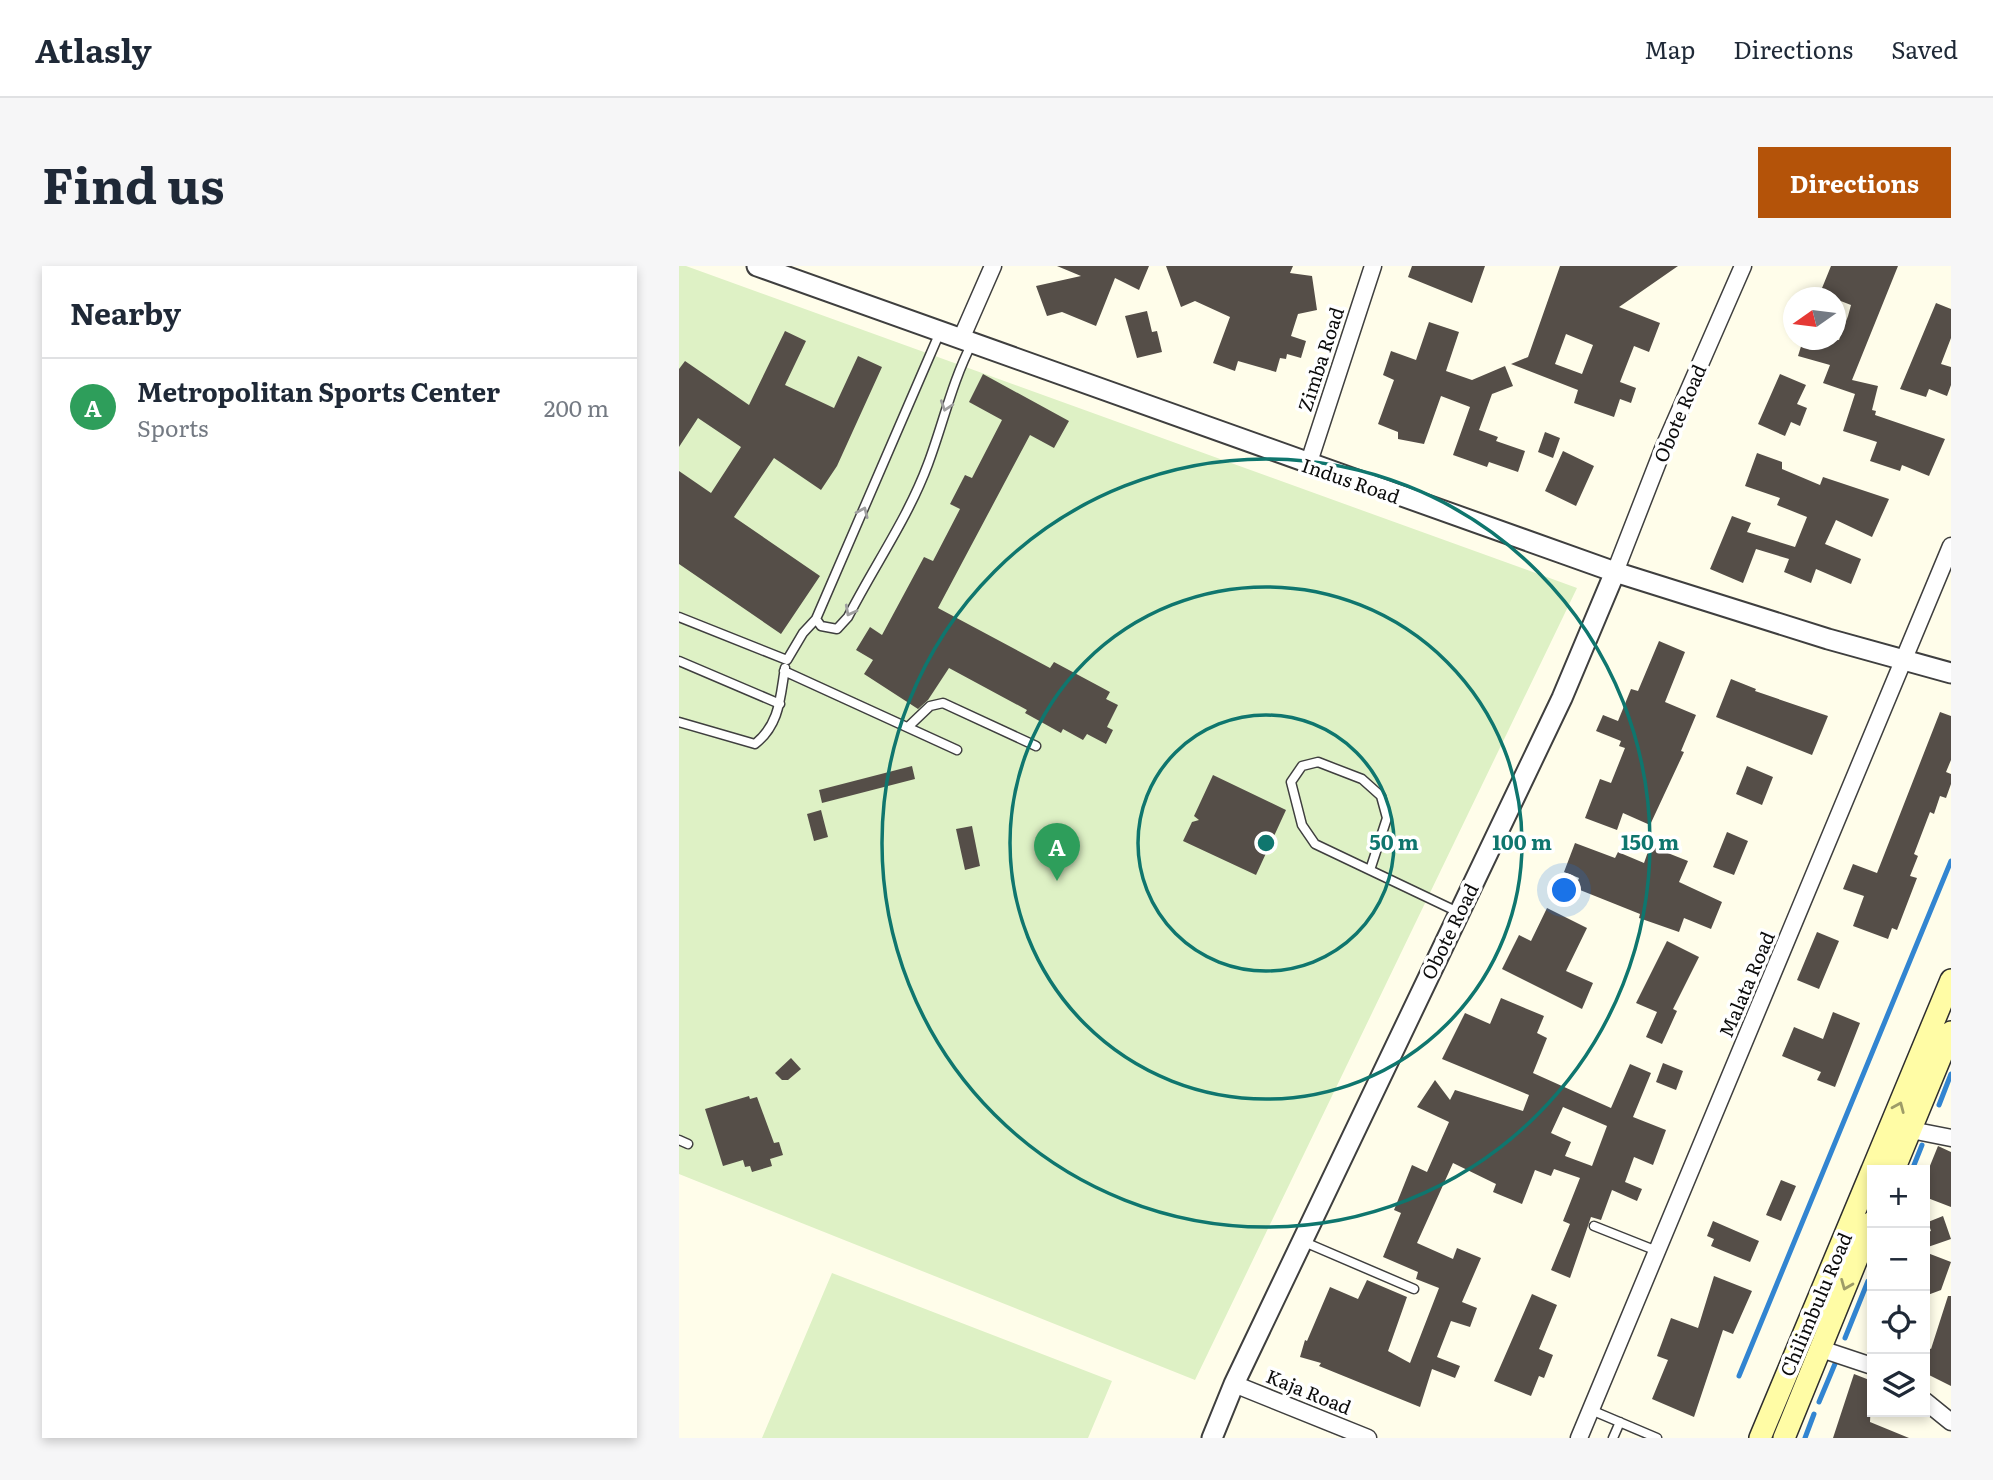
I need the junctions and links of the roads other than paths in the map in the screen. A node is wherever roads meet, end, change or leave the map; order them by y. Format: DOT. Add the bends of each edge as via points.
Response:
graph roads {
  1 [pos="757,266"];
  2 [pos="993,266"];
  3 [pos="1373,266"];
  4 [pos="1743,266"];
  5 [pos="940,332"];
  6 [pos="967,341"];
  7 [pos="1308,465"];
  8 [pos="1951,545"];
  9 [pos="1615,572"];
  10 [pos="679,617"];
  11 [pos="816,619"];
  12 [pos="1905,659"];
  13 [pos="787,660"];
  14 [pos="679,661"];
  15 [pos="784,671"];
  16 [pos="1951,673"];
  17 [pos="780,704"];
  18 [pos="679,722"];
  19 [pos="908,727"];
  20 [pos="1037,746"];
  21 [pos="957,750"];
  22 [pos="1370,870"];
  23 [pos="1458,912"];
  24 [pos="1951,980"];
  25 [pos="1951,1031"];
  26 [pos="1911,1130"];
  27 [pos="1951,1138"];
  28 [pos="679,1140"];
  29 [pos="688,1144"];
  30 [pos="1874,1165"];
  31 [pos="1896,1165"];
  32 [pos="1867,1182"];
  33 [pos="1594,1226"];
  34 [pos="1870,1228"];
  35 [pos="1302,1241"];
  36 [pos="1657,1251"];
  37 [pos="1414,1289"];
  38 [pos="1821,1349"];
  39 [pos="1867,1364"];
  40 [pos="1234,1384"];
  41 [pos="1930,1405"];
  42 [pos="1591,1410"];
  43 [pos="1620,1422"];
  44 [pos="1951,1422"];
  45 [pos="1212,1438"];
  46 [pos="1368,1438"];
  47 [pos="1579,1438"];
  48 [pos="1613,1438"];
  49 [pos="1657,1438"];
  50 [pos="1760,1438"];
  51 [pos="1784,1438"];
  1 -- 5 [label="street, Indus Road"];
  2 -- 6 [label="street"];
  3 -- 7 [label="street, Zimba Road"];
  4 -- 9 [label="street, Obote Road"];
  5 -- 6 [label="street, Indus Road"];
  11 -- 5 [label="lane, one-way"];
  6 -- 7 [label="street, Indus Road"];
  6 -- 11 [label="lane, one-way" via="928,465 909,508 848,617 837,629 821,626"];
  7 -- 9 [label="street, Indus Road"];
  8 -- 12 [label="street, Malata Road"];
  9 -- 12 [label="street, Indus Road"];
  9 -- 23 [label="street, Obote Road" via="1562,698"];
  10 -- 13 [label="lane"];
  11 -- 13 [label="lane"];
  12 -- 16 [label="street, Indus Road"];
  12 -- 36 [label="street, Malata Road"];
  13 -- 15 [label="lane"];
  14 -- 17 [label="lane"];
  15 -- 17 [label="lane"];
  15 -- 19 [label="lane"];
  17 -- 18 [label="lane" via="770,732 755,744"];
  19 -- 20 [label="lane" via="930,706 943,703"];
  19 -- 21 [label="lane"];
  22 -- 22 [label="lane" via="1387,818 1381,796 1362,779 1318,762 1302,766 1291,782 1302,825 1315,844"];
  22 -- 23 [label="lane"];
  23 -- 35 [label="street, Obote Road"];
  30 -- 24 [label="main road, Chilimbulu Road, one-way"];
  25 -- 26 [label="main road"];
  26 -- 27 [label="street"];
  26 -- 31 [label="main road"];
  28 -- 29 [label="lane"];
  32 -- 50 [label="main road, Chilimbulu Road"];
  33 -- 36 [label="lane"];
  34 -- 38 [label="main road, Chilimbulu Road, one-way"];
  35 -- 37 [label="lane"];
  35 -- 40 [label="street, Obote Road"];
  36 -- 42 [label="street, Malata Road"];
  38 -- 39 [label="street"];
  38 -- 51 [label="main road, Chilimbulu Road"];
  40 -- 45 [label="street, Obote Road"];
  40 -- 46 [label="street, Kaja Road"];
  41 -- 44 [label="street"];
  42 -- 43 [label="lane"];
  42 -- 47 [label="street, Malata Road"];
  43 -- 48 [label="lane"];
  43 -- 49 [label="lane"];
}
